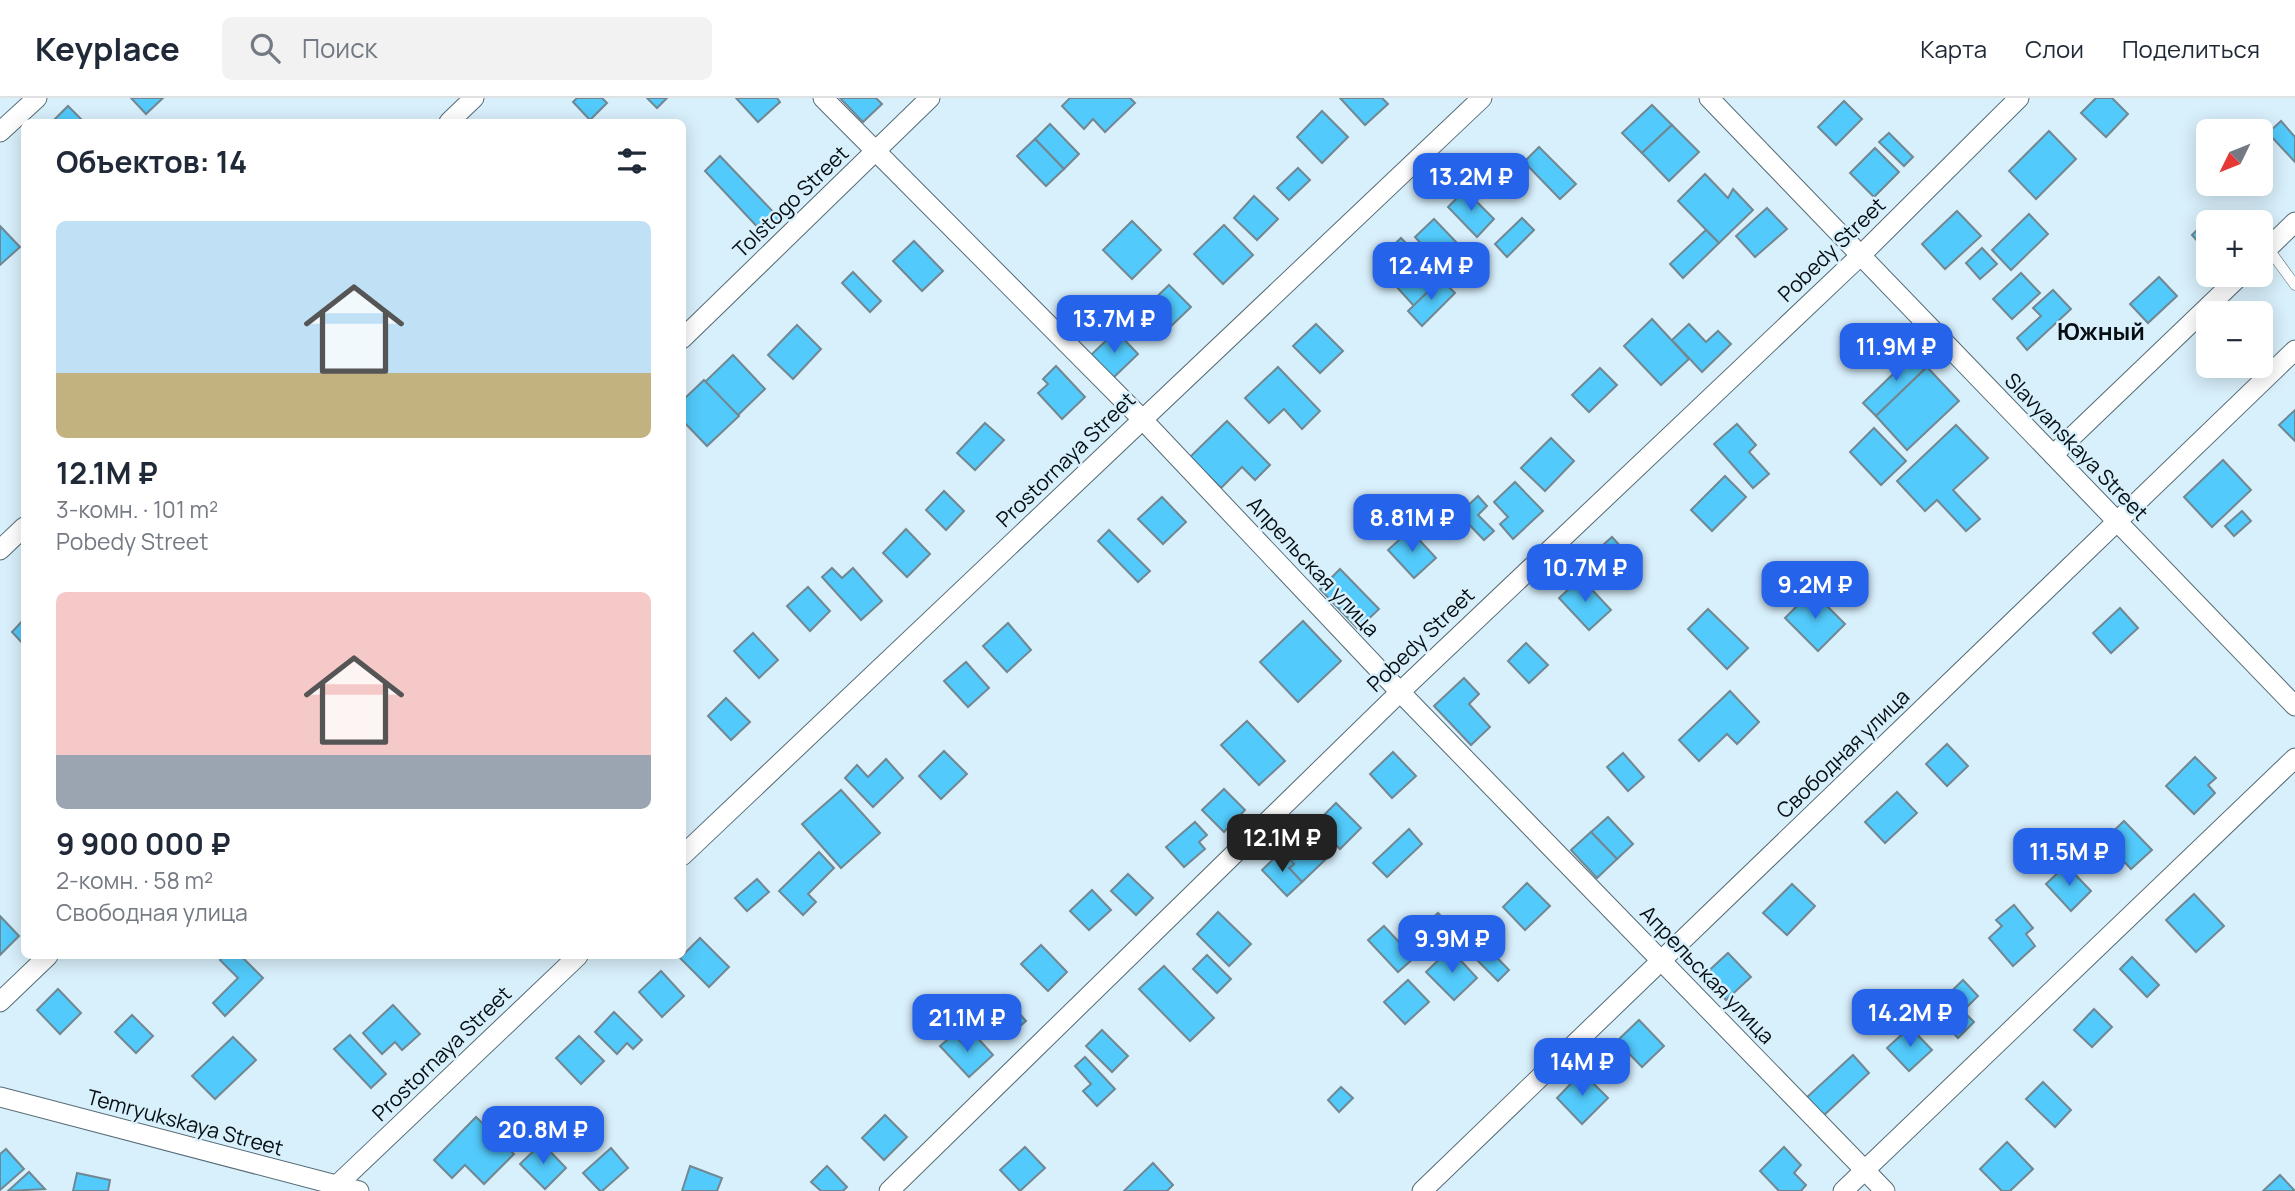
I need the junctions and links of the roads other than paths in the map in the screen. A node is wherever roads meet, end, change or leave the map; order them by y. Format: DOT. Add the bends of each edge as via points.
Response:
graph roads {
  1 [pos="37,98"];
  2 [pos="474,98"];
  3 [pos="823,98"];
  4 [pos="930,98"];
  5 [pos="1482,98"];
  6 [pos="1709,98"];
  7 [pos="2019,98"];
  8 [pos="452,119"];
  9 [pos="0,132"];
  10 [pos="875,152"];
  11 [pos="2295,222"];
  12 [pos="2273,244"];
  13 [pos="1859,257"];
  14 [pos="2273,261"];
  15 [pos="2295,285"];
  16 [pos="2228,287"];
  17 [pos="686,335"];
  18 [pos="2295,350"];
  19 [pos="1142,419"];
  20 [pos="2053,455"];
  21 [pos="2117,522"];
  22 [pos="21,530"];
  23 [pos="0,550"];
  24 [pos="1400,692"];
  25 [pos="2295,706"];
  26 [pos="2295,758"];
  27 [pos="686,852"];
  28 [pos="45,959"];
  29 [pos="575,959"];
  30 [pos="1661,961"];
  31 [pos="0,1002"];
  32 [pos="0,1097"];
  33 [pos="1865,1170"];
  34 [pos="336,1186"];
  35 [pos="359,1191"];
  36 [pos="889,1191"];
  37 [pos="1422,1191"];
  38 [pos="1843,1191"];
  39 [pos="1885,1191"];
  1 -- 9 [label="street"];
  2 -- 8 [label="street"];
  3 -- 10 [label="street, Апрельская улица"];
  4 -- 10 [label="street, Tolstogo Street"];
  5 -- 19 [label="street, Prostornaya Street"];
  6 -- 13 [label="street, Slavyanskaya Street"];
  7 -- 13 [label="street, Pobedy Street"];
  10 -- 17 [label="street, Tolstogo Street"];
  10 -- 19 [label="street, Апрельская улица"];
  11 -- 12 [label="street"];
  13 -- 20 [label="street, Slavyanskaya Street"];
  13 -- 24 [label="street, Pobedy Street"];
  14 -- 15 [label="lane"];
  16 -- 20 [label="street"];
  18 -- 21 [label="street, Свободная улица"];
  19 -- 24 [label="street, Апрельская улица"];
  19 -- 27 [label="street, Prostornaya Street"];
  20 -- 21 [label="street, Slavyanskaya Street"];
  21 -- 25 [label="street, Slavyanskaya Street"];
  21 -- 30 [label="street, Свободная улица"];
  22 -- 23 [label="street"];
  24 -- 30 [label="street, Апрельская улица"];
  24 -- 36 [label="street, Pobedy Street"];
  26 -- 33 [label="street"];
  28 -- 31 [label="street"];
  29 -- 34 [label="street, Prostornaya Street"];
  30 -- 33 [label="street, Апрельская улица"];
  30 -- 37 [label="street, Свободная улица"];
  32 -- 34 [label="street, Temryukskaya Street"];
  33 -- 38 [label="street"];
  33 -- 39 [label="street, Апрельская улица"];
  34 -- 35 [label="street, Temryukskaya Street"];
}
